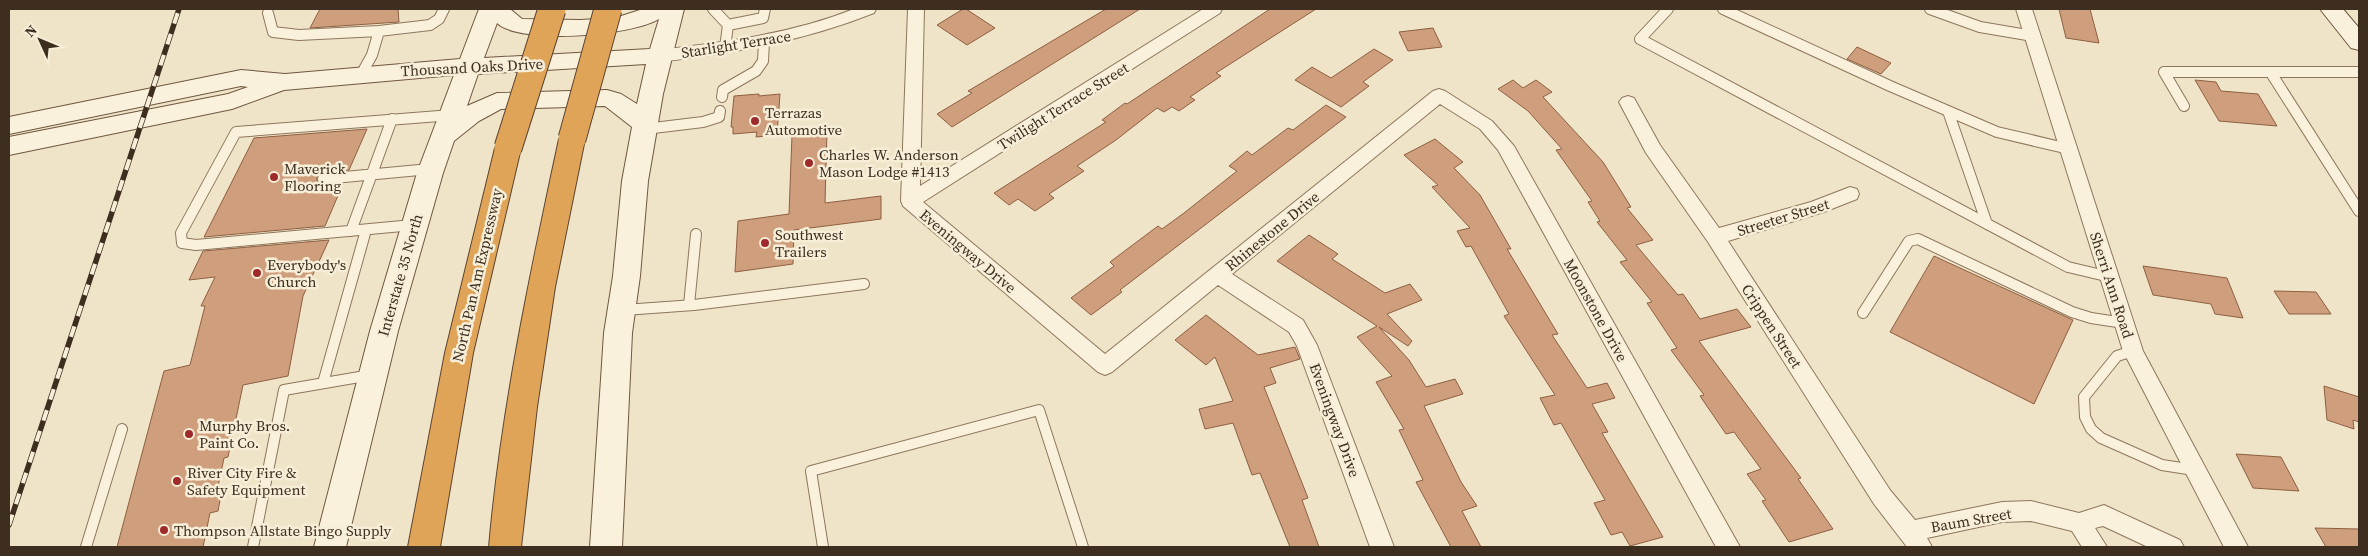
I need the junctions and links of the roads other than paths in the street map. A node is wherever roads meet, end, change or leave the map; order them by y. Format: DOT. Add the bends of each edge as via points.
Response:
graph roads {
  1 [pos="444,9"];
  2 [pos="490,9"];
  3 [pos="499,9"];
  4 [pos="552,9"];
  5 [pos="608,9"];
  6 [pos="659,9"];
  7 [pos="674,9"];
  8 [pos="713,9"];
  9 [pos="765,9"];
  10 [pos="868,9"];
  11 [pos="916,9"];
  12 [pos="1214,9"];
  13 [pos="1668,9"];
  14 [pos="1723,9"];
  15 [pos="1930,9"];
  16 [pos="2024,9"];
  17 [pos="2331,9"];
  18 [pos="268,13"];
  19 [pos="728,25"];
  20 [pos="379,31"];
  21 [pos="2032,36"];
  22 [pos="764,42"];
  23 [pos="2359,43"];
  24 [pos="725,48"];
  25 [pos="659,56"];
  26 [pos="471,66"];
  27 [pos="2359,72"];
  28 [pos="362,73"];
  29 [pos="2271,73"];
  30 [pos="285,82"];
  31 [pos="1439,95"];
  32 [pos="722,97"];
  33 [pos="1628,102"];
  34 [pos="2184,106"];
  35 [pos="720,111"];
  36 [pos="1948,111"];
  37 [pos="392,119"];
  38 [pos="9,125"];
  39 [pos="449,125"];
  40 [pos="644,128"];
  41 [pos="9,146"];
  42 [pos="2068,149"];
  43 [pos="432,169"];
  44 [pos="370,175"];
  45 [pos="323,179"];
  46 [pos="1850,194"];
  47 [pos="910,201"];
  48 [pos="2359,211"];
  49 [pos="415,224"];
  50 [pos="1987,224"];
  51 [pos="366,230"];
  52 [pos="351,231"];
  53 [pos="696,234"];
  54 [pos="1715,237"];
  55 [pos="1218,275"];
  56 [pos="2110,277"];
  57 [pos="864,284"];
  58 [pos="689,305"];
  59 [pos="623,310"];
  60 [pos="1863,312"];
  61 [pos="2124,323"];
  62 [pos="2133,351"];
  63 [pos="1105,366"];
  64 [pos="372,375"];
  65 [pos="324,383"];
  66 [pos="122,429"];
  67 [pos="2194,470"];
  68 [pos="2079,522"];
  69 [pos="1915,539"];
  70 [pos="86,547"];
  71 [pos="253,547"];
  72 [pos="330,547"];
  73 [pos="424,547"];
  74 [pos="505,547"];
  75 [pos="606,547"];
  76 [pos="822,547"];
  77 [pos="1083,547"];
  78 [pos="1382,547"];
  79 [pos="1728,547"];
  80 [pos="2095,547"];
  81 [pos="2172,547"];
  82 [pos="2236,547"];
  1 -- 20 [label="lane" via="430,25"];
  2 -- 26 [label="main road, Interstate 35 North"];
  3 -- 6 [label="main road" via="508,22 530,27 619,25 650,16"];
  4 -- 73 [label="highway, North Pan Am Expressway, bridge" via="508,148 459,352"];
  5 -- 74 [label="highway, bridge" via="572,139 541,287"];
  7 -- 25 [label="main road"];
  8 -- 19 [label="lane"];
  9 -- 19 [label="lane" via="763,18"];
  10 -- 22 [label="street, Starlight Terrace" via="818,28"];
  11 -- 47 [label="street, Eveningway Drive"];
  12 -- 47 [label="street, Twilight Terrace Street"];
  13 -- 50 [label="lane" via="1640,39"];
  14 -- 36 [label="lane"];
  15 -- 21 [label="lane" via="1980,27"];
  16 -- 21 [label="street, Sherri Ann Road"];
  17 -- 23 [label="main road"];
  18 -- 20 [label="lane" via="272,32 298,35"];
  19 -- 24 [label="lane"];
  20 -- 28 [label="lane" via="372,55"];
  21 -- 42 [label="street, Sherri Ann Road"];
  22 -- 24 [label="street, Starlight Terrace"];
  22 -- 32 [label="lane" via="763,61 756,71 723,90"];
  24 -- 25 [label="street, Starlight Terrace"];
  25 -- 26 [label="main road, Thousand Oaks Drive"];
  25 -- 40 [label="main road"];
  26 -- 28 [label="main road, Thousand Oaks Drive"];
  26 -- 39 [label="main road, Interstate 35 North"];
  27 -- 29 [label="lane"];
  28 -- 30 [label="main road, Thousand Oaks Drive"];
  29 -- 34 [label="lane" via="2164,72"];
  29 -- 48 [label="lane"];
  30 -- 38 [label="main road, Thousand Oaks Drive" via="242,78"];
  30 -- 41 [label="main road, Thousand Oaks Drive" via="232,101"];
  31 -- 55 [label="street, Rhinestone Drive"];
  31 -- 79 [label="street, Moonstone Drive" via="1486,125 1505,146"];
  33 -- 54 [label="street, Crippen Street" via="1652,148"];
  35 -- 40 [label="lane" via="719,117 703,122"];
  36 -- 42 [label="lane" via="1997,132"];
  36 -- 50 [label="lane"];
  37 -- 39 [label="lane"];
  37 -- 44 [label="lane"];
  37 -- 52 [label="lane" via="236,132 181,233 182,243 196,246"];
  39 -- 40 [label="main road" via="497,102 607,98 628,109"];
  39 -- 43 [label="main road, Interstate 35 North"];
  40 -- 59 [label="main road" via="635,180"];
  42 -- 56 [label="street, Sherri Ann Road"];
  43 -- 44 [label="lane"];
  43 -- 49 [label="main road, Interstate 35 North"];
  44 -- 45 [label="lane"];
  44 -- 52 [label="lane"];
  46 -- 54 [label="street, Streeter Street" via="1817,208"];
  47 -- 63 [label="street, Eveningway Drive"];
  49 -- 51 [label="lane"];
  49 -- 64 [label="main road, Interstate 35 North"];
  50 -- 56 [label="lane" via="2068,267"];
  51 -- 52 [label="lane"];
  51 -- 65 [label="lane"];
  53 -- 58 [label="lane"];
  54 -- 69 [label="street, Crippen Street" via="1882,498"];
  55 -- 63 [label="street, Rhinestone Drive"];
  55 -- 78 [label="street, Eveningway Drive" via="1296,326 1307,345"];
  56 -- 61 [label="street, Sherri Ann Road"];
  57 -- 58 [label="lane"];
  58 -- 59 [label="lane"];
  59 -- 75 [label="main road" via="618,333"];
  60 -- 61 [label="lane" via="1909,241 1918,239 2072,312"];
  61 -- 62 [label="street, Sherri Ann Road"];
  62 -- 67 [label="street, Sherri Ann Road"];
  62 -- 67 [label="lane" via="2117,356 2084,396 2085,417 2091,429 2101,438 2162,465"];
  64 -- 65 [label="lane"];
  64 -- 72 [label="main road, Interstate 35 North"];
  65 -- 71 [label="lane" via="284,390"];
  66 -- 70 [label="lane"];
  67 -- 82 [label="street, Sherri Ann Road"];
  68 -- 69 [label="street, Baum Street" via="2031,511 2002,512"];
  68 -- 80 [label="street"];
  68 -- 81 [label="street, Baum Street" via="2104,515"];
  76 -- 77 [label="lane" via="811,471 1039,410"];
}
